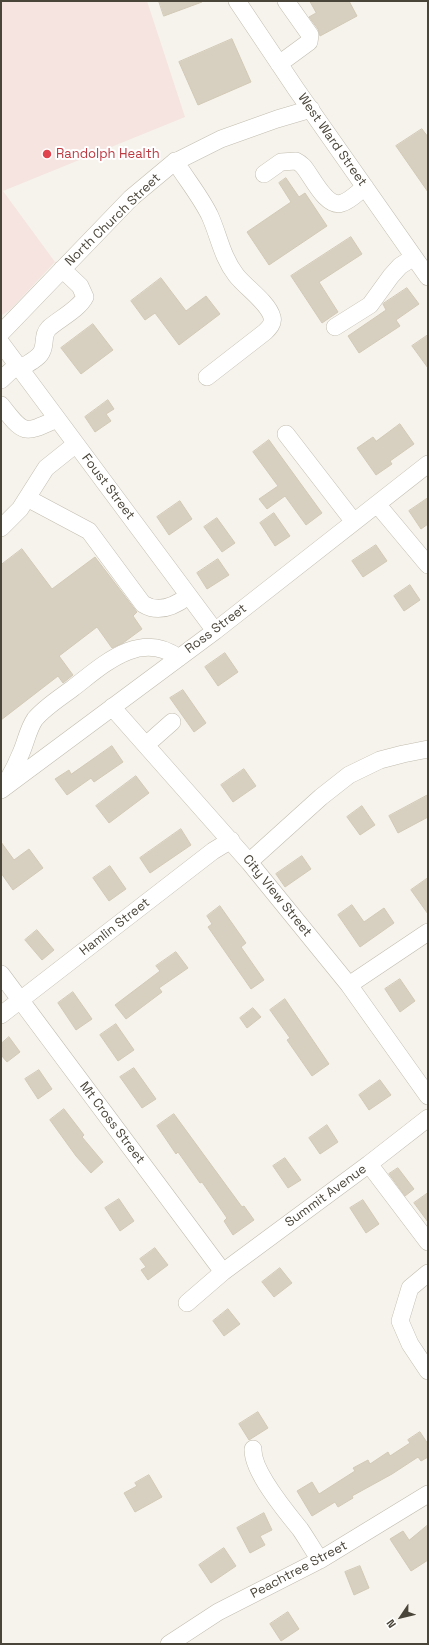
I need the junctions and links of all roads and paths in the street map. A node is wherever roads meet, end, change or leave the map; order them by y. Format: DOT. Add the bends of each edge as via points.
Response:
graph roads {
  1 [pos="286,1"];
  2 [pos="241,3"];
  3 [pos="279,64"];
  4 [pos="310,109"];
  5 [pos="175,162"];
  6 [pos="264,174"];
  7 [pos="365,187"];
  8 [pos="414,257"];
  9 [pos="62,269"];
  10 [pos="428,277"];
  11 [pos="335,327"];
  12 [pos="1,333"];
  13 [pos="1,343"];
  14 [pos="18,367"];
  15 [pos="207,377"];
  16 [pos="1,380"];
  17 [pos="1,405"];
  18 [pos="57,419"];
  19 [pos="286,434"];
  20 [pos="76,444"];
  21 [pos="428,464"];
  22 [pos="28,498"];
  23 [pos="377,504"];
  24 [pos="354,522"];
  25 [pos="1,528"];
  26 [pos="428,565"];
  27 [pos="188,596"];
  28 [pos="215,631"];
  29 [pos="179,658"];
  30 [pos="112,707"];
  31 [pos="172,722"];
  32 [pos="146,745"];
  33 [pos="428,749"];
  34 [pos="2,788"];
  35 [pos="231,840"];
  36 [pos="249,862"];
  37 [pos="428,932"];
  38 [pos="1,974"];
  39 [pos="349,985"];
  40 [pos="21,1000"];
  41 [pos="1,1015"];
  42 [pos="428,1096"];
  43 [pos="428,1118"];
  44 [pos="369,1164"];
  45 [pos="428,1242"];
  46 [pos="223,1272"];
  47 [pos="428,1273"];
  48 [pos="188,1303"];
  49 [pos="428,1371"];
  50 [pos="253,1449"];
  51 [pos="428,1494"];
  52 [pos="320,1560"];
  53 [pos="169,1644"];
  1 -- 3 [label="street" via="310,35 309,42"];
  2 -- 3 [label="street, West Ward Street"];
  3 -- 4 [label="street, West Ward Street"];
  4 -- 5 [label="street, North Church Street" via="221,139"];
  4 -- 7 [label="street, West Ward Street"];
  5 -- 9 [label="street, North Church Street" via="131,198"];
  5 -- 15 [label="street" via="209,214 223,254 236,275 263,304 272,319 264,332"];
  6 -- 7 [label="street" via="281,162 296,160 303,165 330,202 337,204 344,203"];
  7 -- 8 [label="street, West Ward Street"];
  8 -- 10 [label="street, West Ward Street"];
  8 -- 11 [label="street" via="390,276 370,305"];
  9 -- 12 [label="street, North Church Street"];
  9 -- 14 [label="street" via="80,286 85,297 48,328 40,355"];
  13 -- 14 [label="street, Foust Street"];
  14 -- 16 [label="street"];
  14 -- 18 [label="street, Foust Street"];
  17 -- 18 [label="street" via="18,426 25,430 32,430"];
  18 -- 20 [label="street, Foust Street"];
  19 -- 24 [label="street"];
  20 -- 22 [label="street" via="46,468"];
  20 -- 27 [label="street, Foust Street"];
  21 -- 23 [label="street, Ross Street"];
  22 -- 25 [label="street"];
  22 -- 27 [label="street" via="89,531 143,604 157,609 169,607"];
  23 -- 24 [label="street, Ross Street"];
  23 -- 26 [label="street"];
  24 -- 28 [label="street, Ross Street"];
  27 -- 28 [label="street, Foust Street"];
  28 -- 29 [label="street, Ross Street"];
  29 -- 30 [label="street, Ross Street"];
  29 -- 34 [label="street" via="163,649 150,647 133,649 106,663 35,719 14,770"];
  30 -- 32 [label="street, City View Street"];
  30 -- 34 [label="street, Ross Street"];
  31 -- 32 [label="street"];
  32 -- 35 [label="street, City View Street"];
  33 -- 36 [label="street" via="380,760 349,776 321,797"];
  35 -- 36 [label="street, City View Street"];
  35 -- 40 [label="street, Hamlin Street" via="213,851"];
  36 -- 39 [label="street, City View Street"];
  37 -- 39 [label="street"];
  38 -- 40 [label="street, Mt Cross Street"];
  39 -- 42 [label="street, City View Street"];
  40 -- 41 [label="street, Hamlin Street"];
  40 -- 46 [label="street, Mt Cross Street"];
  43 -- 44 [label="street, Summit Avenue"];
  44 -- 45 [label="street"];
  44 -- 46 [label="street, Summit Avenue"];
  46 -- 48 [label="street, Summit Avenue"];
  47 -- 49 [label="street" via="410,1288 400,1321 410,1344"];
  50 -- 52 [label="street" via="259,1469 272,1494"];
  51 -- 52 [label="street, Peachtree Street"];
  52 -- 53 [label="street, Peachtree Street" via="218,1612"];
}
